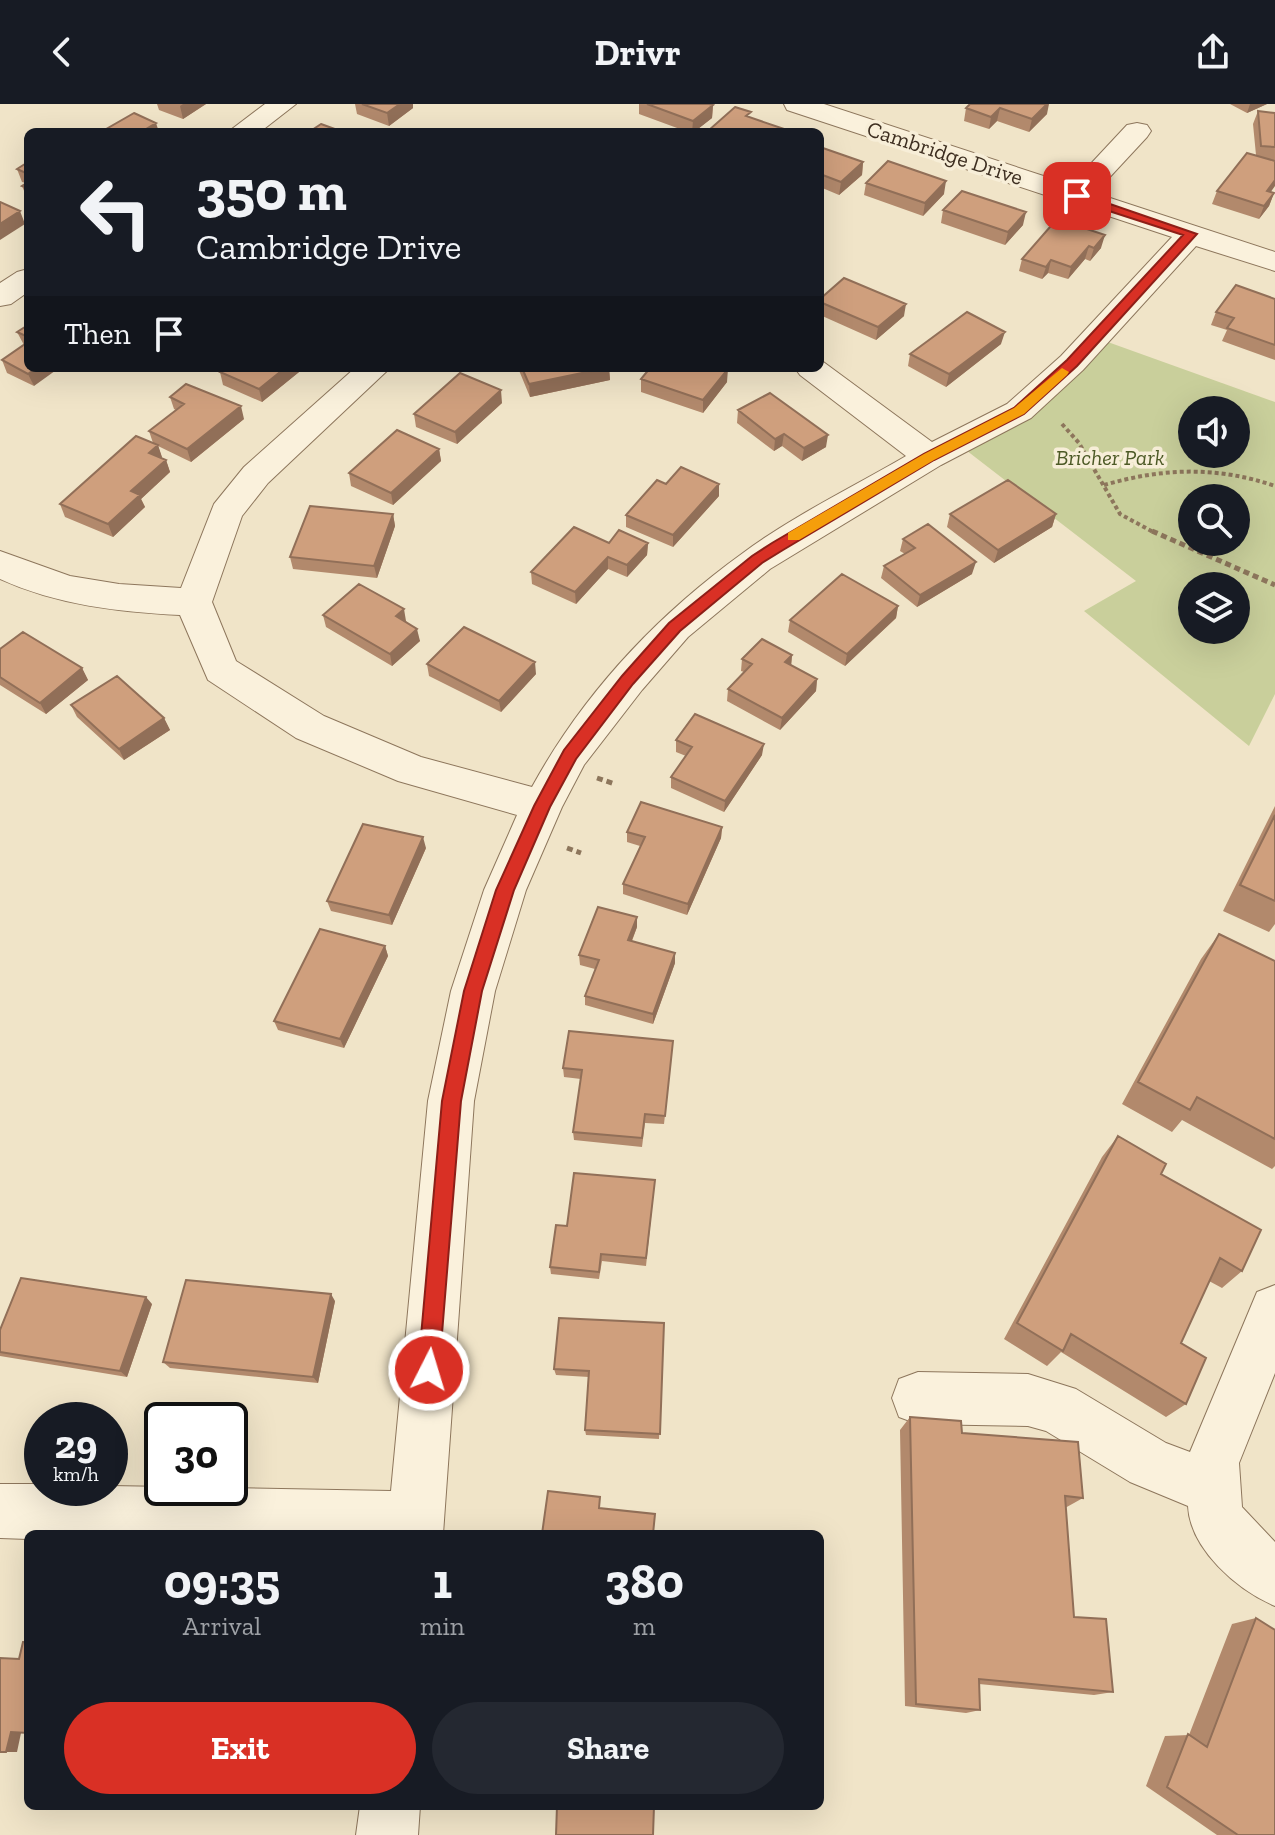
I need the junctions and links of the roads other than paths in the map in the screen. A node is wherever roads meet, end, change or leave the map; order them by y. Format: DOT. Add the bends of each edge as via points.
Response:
graph roads {
  1 [pos="283,104"];
  2 [pos="797,104"];
  3 [pos="248,128"];
  4 [pos="1137,131"];
  5 [pos="1077,196"];
  6 [pos="1191,234"];
  7 [pos="1275,262"];
  8 [pos="24,281"];
  9 [pos="0,297"];
  10 [pos="370,372"];
  11 [pos="817,372"];
  12 [pos="929,457"];
  13 [pos="0,564"];
  14 [pos="194,602"];
  15 [pos="542,806"];
  16 [pos="1275,1310"];
  17 [pos="918,1398"];
  18 [pos="1214,1489"];
  19 [pos="0,1511"];
  20 [pos="415,1526"];
  21 [pos="1275,1578"];
  22 [pos="390,1810"];
  23 [pos="387,1835"];
  1 -- 3 [label="street"];
  2 -- 5 [label="street, Cambridge Drive"];
  4 -- 5 [label="street"];
  5 -- 6 [label="street, Cambridge Drive"];
  6 -- 7 [label="street, Cambridge Drive"];
  6 -- 12 [label="street" via="1072,363 1019,411"];
  8 -- 9 [label="street"];
  10 -- 14 [label="street" via="256,475 226,512"];
  11 -- 12 [label="street"];
  12 -- 15 [label="street" via="757,560 675,627 570,754"];
  13 -- 14 [label="street" via="104,598"];
  14 -- 15 [label="street" via="221,670 310,727 412,770"];
  15 -- 20 [label="street" via="505,890 478,976 451,1101"];
  16 -- 18 [label="street" via="1212,1463"];
  17 -- 18 [label="street" via="1028,1400 1057,1408 1149,1463"];
  18 -- 21 [label="street" via="1216,1519"];
  19 -- 20 [label="street"];
  22 -- 23 [label="street"];
}
